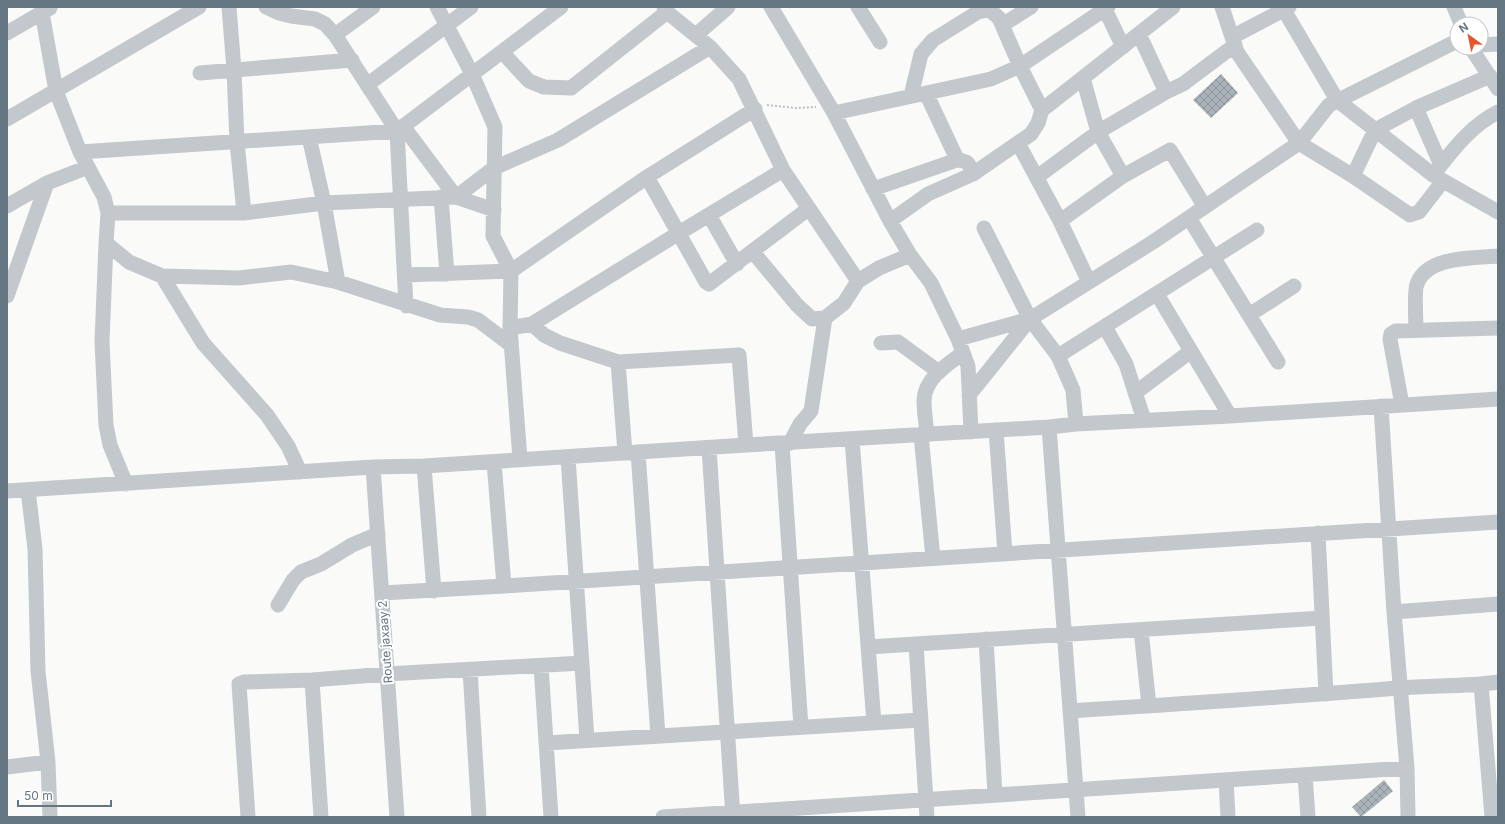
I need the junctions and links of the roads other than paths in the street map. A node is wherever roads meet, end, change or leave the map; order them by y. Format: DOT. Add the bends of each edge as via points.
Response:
graph roads {
  1 [pos="199,7"];
  2 [pos="230,7"];
  3 [pos="266,7"];
  4 [pos="373,7"];
  5 [pos="437,7"];
  6 [pos="471,7"];
  7 [pos="561,7"];
  8 [pos="728,7"];
  9 [pos="771,7"];
  10 [pos="858,7"];
  11 [pos="1031,7"];
  12 [pos="1173,7"];
  13 [pos="1222,7"];
  14 [pos="1106,8"];
  15 [pos="1286,8"];
  16 [pos="44,9"];
  17 [pos="665,10"];
  18 [pos="966,12"];
  19 [pos="446,25"];
  20 [pos="1002,25"];
  21 [pos="7,32"];
  22 [pos="1140,34"];
  23 [pos="335,35"];
  24 [pos="696,35"];
  25 [pos="1233,41"];
  26 [pos="880,42"];
  27 [pos="1449,45"];
  28 [pos="710,47"];
  29 [pos="1123,47"];
  30 [pos="502,52"];
  31 [pos="1476,56"];
  32 [pos="352,60"];
  33 [pos="1020,66"];
  34 [pos="234,70"];
  35 [pos="200,73"];
  36 [pos="472,74"];
  37 [pos="1083,78"];
  38 [pos="1494,83"];
  39 [pos="367,85"];
  40 [pos="56,91"];
  41 [pos="1166,92"];
  42 [pos="926,93"];
  43 [pos="911,96"];
  44 [pos="1337,100"];
  45 [pos="754,106"];
  46 [pos="1416,108"];
  47 [pos="831,109"];
  48 [pos="1042,110"];
  49 [pos="1498,112"];
  50 [pos="7,119"];
  51 [pos="400,128"];
  52 [pos="1376,130"];
  53 [pos="1098,132"];
  54 [pos="309,137"];
  55 [pos="238,142"];
  56 [pos="1018,143"];
  57 [pos="1299,143"];
  58 [pos="80,152"];
  59 [pos="958,160"];
  60 [pos="88,167"];
  61 [pos="494,168"];
  62 [pos="784,170"];
  63 [pos="973,174"];
  64 [pos="1439,174"];
  65 [pos="1123,176"];
  66 [pos="1353,176"];
  67 [pos="647,177"];
  68 [pos="1037,177"];
  69 [pos="47,184"];
  70 [pos="873,189"];
  71 [pos="448,197"];
  72 [pos="400,199"];
  73 [pos="324,203"];
  74 [pos="7,206"];
  75 [pos="1205,207"];
  76 [pos="808,208"];
  77 [pos="494,210"];
  78 [pos="1498,212"];
  79 [pos="108,213"];
  80 [pos="244,213"];
  81 [pos="709,215"];
  82 [pos="1189,218"];
  83 [pos="890,221"];
  84 [pos="1060,221"];
  85 [pos="984,228"];
  86 [pos="1257,230"];
  87 [pos="679,233"];
  88 [pos="106,243"];
  89 [pos="753,252"];
  90 [pos="910,254"];
  91 [pos="1498,256"];
  92 [pos="1213,258"];
  93 [pos="737,264"];
  94 [pos="511,271"];
  95 [pos="448,274"];
  96 [pos="404,275"];
  97 [pos="162,276"];
  98 [pos="858,281"];
  99 [pos="338,282"];
  100 [pos="1089,282"];
  101 [pos="1294,286"];
  102 [pos="1157,294"];
  103 [pos="7,296"];
  104 [pos="406,306"];
  105 [pos="1249,315"];
  106 [pos="825,318"];
  107 [pos="1030,319"];
  108 [pos="532,324"];
  109 [pos="1105,326"];
  110 [pos="510,328"];
  111 [pos="1498,328"];
  112 [pos="1416,330"];
  113 [pos="958,339"];
  114 [pos="881,343"];
  115 [pos="511,345"];
  116 [pos="1191,351"];
  117 [pos="963,353"];
  118 [pos="1058,356"];
  119 [pos="618,362"];
  120 [pos="1278,362"];
  121 [pos="939,372"];
  122 [pos="1135,393"];
  123 [pos="969,395"];
  124 [pos="1498,399"];
  125 [pos="1402,405"];
  126 [pos="1381,406"];
  127 [pos="1230,416"];
  128 [pos="1144,420"];
  129 [pos="1076,424"];
  130 [pos="1049,427"];
  131 [pos="996,430"];
  132 [pos="971,432"];
  133 [pos="924,435"];
  134 [pos="852,439"];
  135 [pos="786,443"];
  136 [pos="746,445"];
  137 [pos="709,448"];
  138 [pos="631,453"];
  139 [pos="568,457"];
  140 [pos="520,459"];
  141 [pos="494,462"];
  142 [pos="424,466"];
  143 [pos="373,467"];
  144 [pos="300,472"];
  145 [pos="126,484"];
  146 [pos="28,490"];
  147 [pos="7,491"];
  148 [pos="1498,522"];
  149 [pos="1389,528"];
  150 [pos="1318,533"];
  151 [pos="378,534"];
  152 [pos="1058,550"];
  153 [pos="1005,554"];
  154 [pos="933,558"];
  155 [pos="862,563"];
  156 [pos="791,568"];
  157 [pos="717,572"];
  158 [pos="647,577"];
  159 [pos="577,581"];
  160 [pos="504,586"];
  161 [pos="434,591"];
  162 [pos="382,593"];
  163 [pos="1498,604"];
  164 [pos="278,605"];
  165 [pos="1394,612"];
  166 [pos="1322,618"];
  167 [pos="1141,630"];
  168 [pos="1064,634"];
  169 [pos="986,639"];
  170 [pos="916,644"];
  171 [pos="868,647"];
  172 [pos="582,663"];
  173 [pos="541,666"];
  174 [pos="470,670"];
  175 [pos="387,674"];
  176 [pos="312,680"];
  177 [pos="1498,682"];
  178 [pos="1481,684"];
  179 [pos="1401,688"];
  180 [pos="1326,694"];
  181 [pos="1149,706"];
  182 [pos="1070,711"];
  183 [pos="921,720"];
  184 [pos="874,723"];
  185 [pos="801,727"];
  186 [pos="727,731"];
  187 [pos="658,736"];
  188 [pos="588,740"];
  189 [pos="546,743"];
  190 [pos="48,762"];
  191 [pos="7,767"];
  192 [pos="1407,768"];
  193 [pos="1305,775"];
  194 [pos="1226,780"];
  195 [pos="1076,790"];
  196 [pos="995,795"];
  197 [pos="926,800"];
  198 [pos="1494,811"];
  199 [pos="733,815"];
  200 [pos="50,817"];
  201 [pos="248,817"];
  202 [pos="321,817"];
  203 [pos="397,817"];
  204 [pos="479,817"];
  205 [pos="551,817"];
  206 [pos="665,817"];
  207 [pos="927,817"];
  208 [pos="1078,817"];
  209 [pos="1228,817"];
  210 [pos="1308,817"];
  211 [pos="1408,817"];
  1 -- 40 [label="street"];
  2 -- 34 [label="street"];
  3 -- 23 [label="street" via="279,13 315,19 325,24"];
  4 -- 23 [label="street"];
  5 -- 19 [label="street"];
  6 -- 19 [label="street"];
  7 -- 30 [label="street"];
  8 -- 24 [label="street"];
  9 -- 47 [label="street"];
  10 -- 26 [label="street"];
  11 -- 20 [label="street"];
  12 -- 22 [label="street"];
  13 -- 25 [label="street"];
  14 -- 29 [label="street"];
  14 -- 33 [label="street"];
  15 -- 25 [label="street"];
  15 -- 44 [label="street"];
  16 -- 21 [label="street"];
  16 -- 40 [label="street"];
  17 -- 24 [label="street"];
  17 -- 30 [label="street" via="571,88 544,87 529,81"];
  18 -- 20 [label="street" via="988,10 999,18"];
  18 -- 43 [label="street" via="921,54"];
  19 -- 36 [label="street"];
  19 -- 39 [label="street"];
  20 -- 33 [label="street"];
  22 -- 29 [label="street"];
  22 -- 41 [label="street"];
  23 -- 32 [label="street"];
  24 -- 28 [label="street"];
  25 -- 41 [label="street" via="1183,84"];
  25 -- 57 [label="street" via="1237,52"];
  27 -- 44 [label="street"];
  28 -- 45 [label="street" via="740,79"];
  28 -- 61 [label="street" via="558,140"];
  29 -- 37 [label="street"];
  30 -- 36 [label="street"];
  31 -- 38 [label="street"];
  32 -- 34 [label="street"];
  32 -- 39 [label="street"];
  33 -- 42 [label="street" via="991,79"];
  33 -- 48 [label="street"];
  34 -- 35 [label="street"];
  34 -- 55 [label="street"];
  36 -- 51 [label="street"];
  36 -- 61 [label="street" via="495,127"];
  37 -- 48 [label="street"];
  37 -- 53 [label="street"];
  38 -- 46 [label="street"];
  39 -- 51 [label="street"];
  40 -- 50 [label="street"];
  40 -- 58 [label="street"];
  41 -- 53 [label="street"];
  42 -- 43 [label="street"];
  42 -- 59 [label="street"];
  43 -- 47 [label="street"];
  44 -- 52 [label="street"];
  44 -- 57 [label="street" via="1329,105"];
  45 -- 62 [label="street"];
  45 -- 67 [label="street"];
  46 -- 52 [label="street"];
  46 -- 64 [label="street"];
  47 -- 70 [label="street"];
  48 -- 56 [label="street" via="1032,134"];
  49 -- 64 [label="street" via="1470,131"];
  51 -- 54 [label="street"];
  51 -- 71 [label="street"];
  51 -- 72 [label="street"];
  52 -- 64 [label="street"];
  52 -- 66 [label="street"];
  53 -- 65 [label="street"];
  53 -- 68 [label="street"];
  54 -- 55 [label="street"];
  54 -- 73 [label="street"];
  55 -- 58 [label="street"];
  55 -- 80 [label="street"];
  56 -- 63 [label="street"];
  56 -- 68 [label="street"];
  57 -- 66 [label="street"];
  57 -- 75 [label="street"];
  58 -- 60 [label="street"];
  59 -- 63 [label="street" via="968,162"];
  59 -- 70 [label="street"];
  60 -- 69 [label="street"];
  60 -- 79 [label="street" via="104,197"];
  61 -- 71 [label="street"];
  61 -- 77 [label="street"];
  62 -- 76 [label="street"];
  62 -- 81 [label="street"];
  63 -- 83 [label="street" via="928,194"];
  64 -- 66 [label="street" via="1419,212 1410,215"];
  64 -- 78 [label="street"];
  65 -- 75 [label="street" via="1170,150"];
  65 -- 84 [label="street"];
  67 -- 87 [label="street"];
  67 -- 94 [label="street"];
  68 -- 84 [label="street"];
  69 -- 74 [label="street"];
  69 -- 103 [label="street"];
  70 -- 83 [label="street"];
  71 -- 72 [label="street"];
  71 -- 77 [label="street"];
  71 -- 95 [label="street"];
  72 -- 73 [label="street"];
  72 -- 96 [label="street"];
  73 -- 80 [label="street"];
  73 -- 99 [label="street"];
  75 -- 82 [label="street"];
  76 -- 89 [label="street"];
  76 -- 98 [label="street"];
  77 -- 94 [label="street" via="493,236"];
  79 -- 80 [label="street"];
  79 -- 88 [label="street"];
  81 -- 87 [label="street"];
  81 -- 93 [label="street"];
  82 -- 92 [label="street"];
  82 -- 100 [label="street"];
  83 -- 90 [label="street"];
  84 -- 100 [label="street"];
  85 -- 107 [label="street"];
  86 -- 92 [label="street"];
  87 -- 93 [label="street" via="709,284"];
  87 -- 108 [label="street"];
  88 -- 97 [label="street" via="129,262"];
  88 -- 145 [label="street" via="102,342 106,425 110,445"];
  89 -- 93 [label="street"];
  89 -- 106 [label="street" via="807,315 812,319"];
  90 -- 98 [label="street"];
  90 -- 113 [label="street" via="931,283"];
  91 -- 112 [label="street" via="1457,259 1435,265 1422,274 1416,285"];
  92 -- 102 [label="street"];
  92 -- 105 [label="street"];
  94 -- 95 [label="street"];
  94 -- 110 [label="street"];
  95 -- 96 [label="street"];
  96 -- 104 [label="street"];
  97 -- 99 [label="street" via="239,278 291,272"];
  97 -- 144 [label="street" via="203,343 267,415 288,446"];
  98 -- 106 [label="street" via="844,303"];
  99 -- 104 [label="street"];
  100 -- 107 [label="street"];
  101 -- 105 [label="street"];
  102 -- 109 [label="street"];
  102 -- 116 [label="street"];
  104 -- 115 [label="street" via="440,316 478,320"];
  105 -- 120 [label="street"];
  106 -- 135 [label="street" via="811,412"];
  107 -- 113 [label="street"];
  107 -- 118 [label="street"];
  107 -- 123 [label="street"];
  108 -- 110 [label="street"];
  108 -- 119 [label="street" via="544,335 560,343"];
  109 -- 118 [label="street"];
  109 -- 122 [label="street" via="1126,364"];
  110 -- 115 [label="street"];
  111 -- 112 [label="street"];
  112 -- 125 [label="street" via="1396,331 1391,334 1390,339"];
  113 -- 117 [label="street"];
  114 -- 121 [label="street" via="898,342"];
  115 -- 140 [label="street"];
  116 -- 122 [label="street"];
  116 -- 127 [label="street"];
  117 -- 121 [label="street"];
  117 -- 123 [label="street" via="968,366"];
  118 -- 129 [label="street" via="1074,390"];
  119 -- 136 [label="street" via="739,355"];
  119 -- 138 [label="street"];
  121 -- 133 [label="street" via="929,384 924,398"];
  122 -- 128 [label="street"];
  123 -- 132 [label="street"];
  124 -- 125 [label="street"];
  125 -- 126 [label="street"];
  126 -- 127 [label="street"];
  126 -- 149 [label="street"];
  127 -- 128 [label="street"];
  128 -- 129 [label="street"];
  129 -- 130 [label="street"];
  130 -- 131 [label="street"];
  130 -- 152 [label="street"];
  131 -- 132 [label="street"];
  131 -- 153 [label="street"];
  132 -- 133 [label="street"];
  133 -- 134 [label="street"];
  133 -- 154 [label="street"];
  134 -- 135 [label="street"];
  134 -- 155 [label="street"];
  135 -- 136 [label="street"];
  135 -- 156 [label="street"];
  136 -- 137 [label="street"];
  137 -- 138 [label="street"];
  137 -- 157 [label="street"];
  138 -- 139 [label="street"];
  138 -- 158 [label="street"];
  139 -- 140 [label="street"];
  139 -- 159 [label="street"];
  140 -- 141 [label="street"];
  141 -- 142 [label="street"];
  141 -- 160 [label="street"];
  142 -- 143 [label="street"];
  142 -- 161 [label="street"];
  143 -- 144 [label="street"];
  143 -- 151 [label="street, Route jaxaay 2"];
  144 -- 145 [label="street"];
  145 -- 146 [label="street"];
  146 -- 147 [label="street"];
  146 -- 190 [label="street" via="35,549 38,671"];
  148 -- 149 [label="street"];
  149 -- 150 [label="street"];
  149 -- 165 [label="street"];
  150 -- 152 [label="street"];
  150 -- 166 [label="street"];
  151 -- 162 [label="street, Route jaxaay 2"];
  151 -- 164 [label="street" via="301,572"];
  152 -- 153 [label="street"];
  152 -- 168 [label="street"];
  153 -- 154 [label="street"];
  154 -- 155 [label="street"];
  155 -- 156 [label="street"];
  155 -- 171 [label="street"];
  156 -- 157 [label="street"];
  156 -- 185 [label="street"];
  157 -- 158 [label="street"];
  157 -- 186 [label="street"];
  158 -- 159 [label="street"];
  158 -- 187 [label="street"];
  159 -- 160 [label="street"];
  159 -- 172 [label="street"];
  160 -- 161 [label="street"];
  161 -- 162 [label="street"];
  162 -- 175 [label="street, Route jaxaay 2"];
  163 -- 165 [label="street"];
  165 -- 179 [label="street"];
  166 -- 167 [label="street"];
  166 -- 180 [label="street"];
  167 -- 168 [label="street"];
  167 -- 181 [label="street"];
  168 -- 169 [label="street"];
  168 -- 182 [label="street"];
  169 -- 170 [label="street"];
  169 -- 196 [label="street"];
  170 -- 171 [label="street"];
  170 -- 183 [label="street"];
  171 -- 184 [label="street"];
  172 -- 173 [label="street"];
  172 -- 188 [label="street"];
  173 -- 174 [label="street"];
  173 -- 189 [label="street"];
  174 -- 175 [label="street"];
  174 -- 204 [label="street"];
  175 -- 176 [label="street"];
  175 -- 203 [label="street, Route jaxaay 2"];
  176 -- 201 [label="street" via="239,684"];
  176 -- 202 [label="street"];
  177 -- 178 [label="street"];
  178 -- 179 [label="street"];
  178 -- 198 [label="street"];
  179 -- 180 [label="street"];
  179 -- 192 [label="street"];
  180 -- 181 [label="street"];
  181 -- 182 [label="street"];
  182 -- 195 [label="street"];
  183 -- 184 [label="street"];
  183 -- 197 [label="street"];
  184 -- 185 [label="street"];
  185 -- 186 [label="street"];
  186 -- 187 [label="street"];
  186 -- 199 [label="street"];
  187 -- 188 [label="street"];
  188 -- 189 [label="street"];
  189 -- 205 [label="street"];
  190 -- 191 [label="street"];
  190 -- 200 [label="street"];
  192 -- 193 [label="street"];
  192 -- 211 [label="street"];
  193 -- 194 [label="street"];
  193 -- 210 [label="street"];
  194 -- 195 [label="street"];
  194 -- 209 [label="street"];
  195 -- 196 [label="street"];
  195 -- 208 [label="street"];
  196 -- 197 [label="street"];
  197 -- 199 [label="street"];
  197 -- 207 [label="street"];
  199 -- 206 [label="street"];
}
